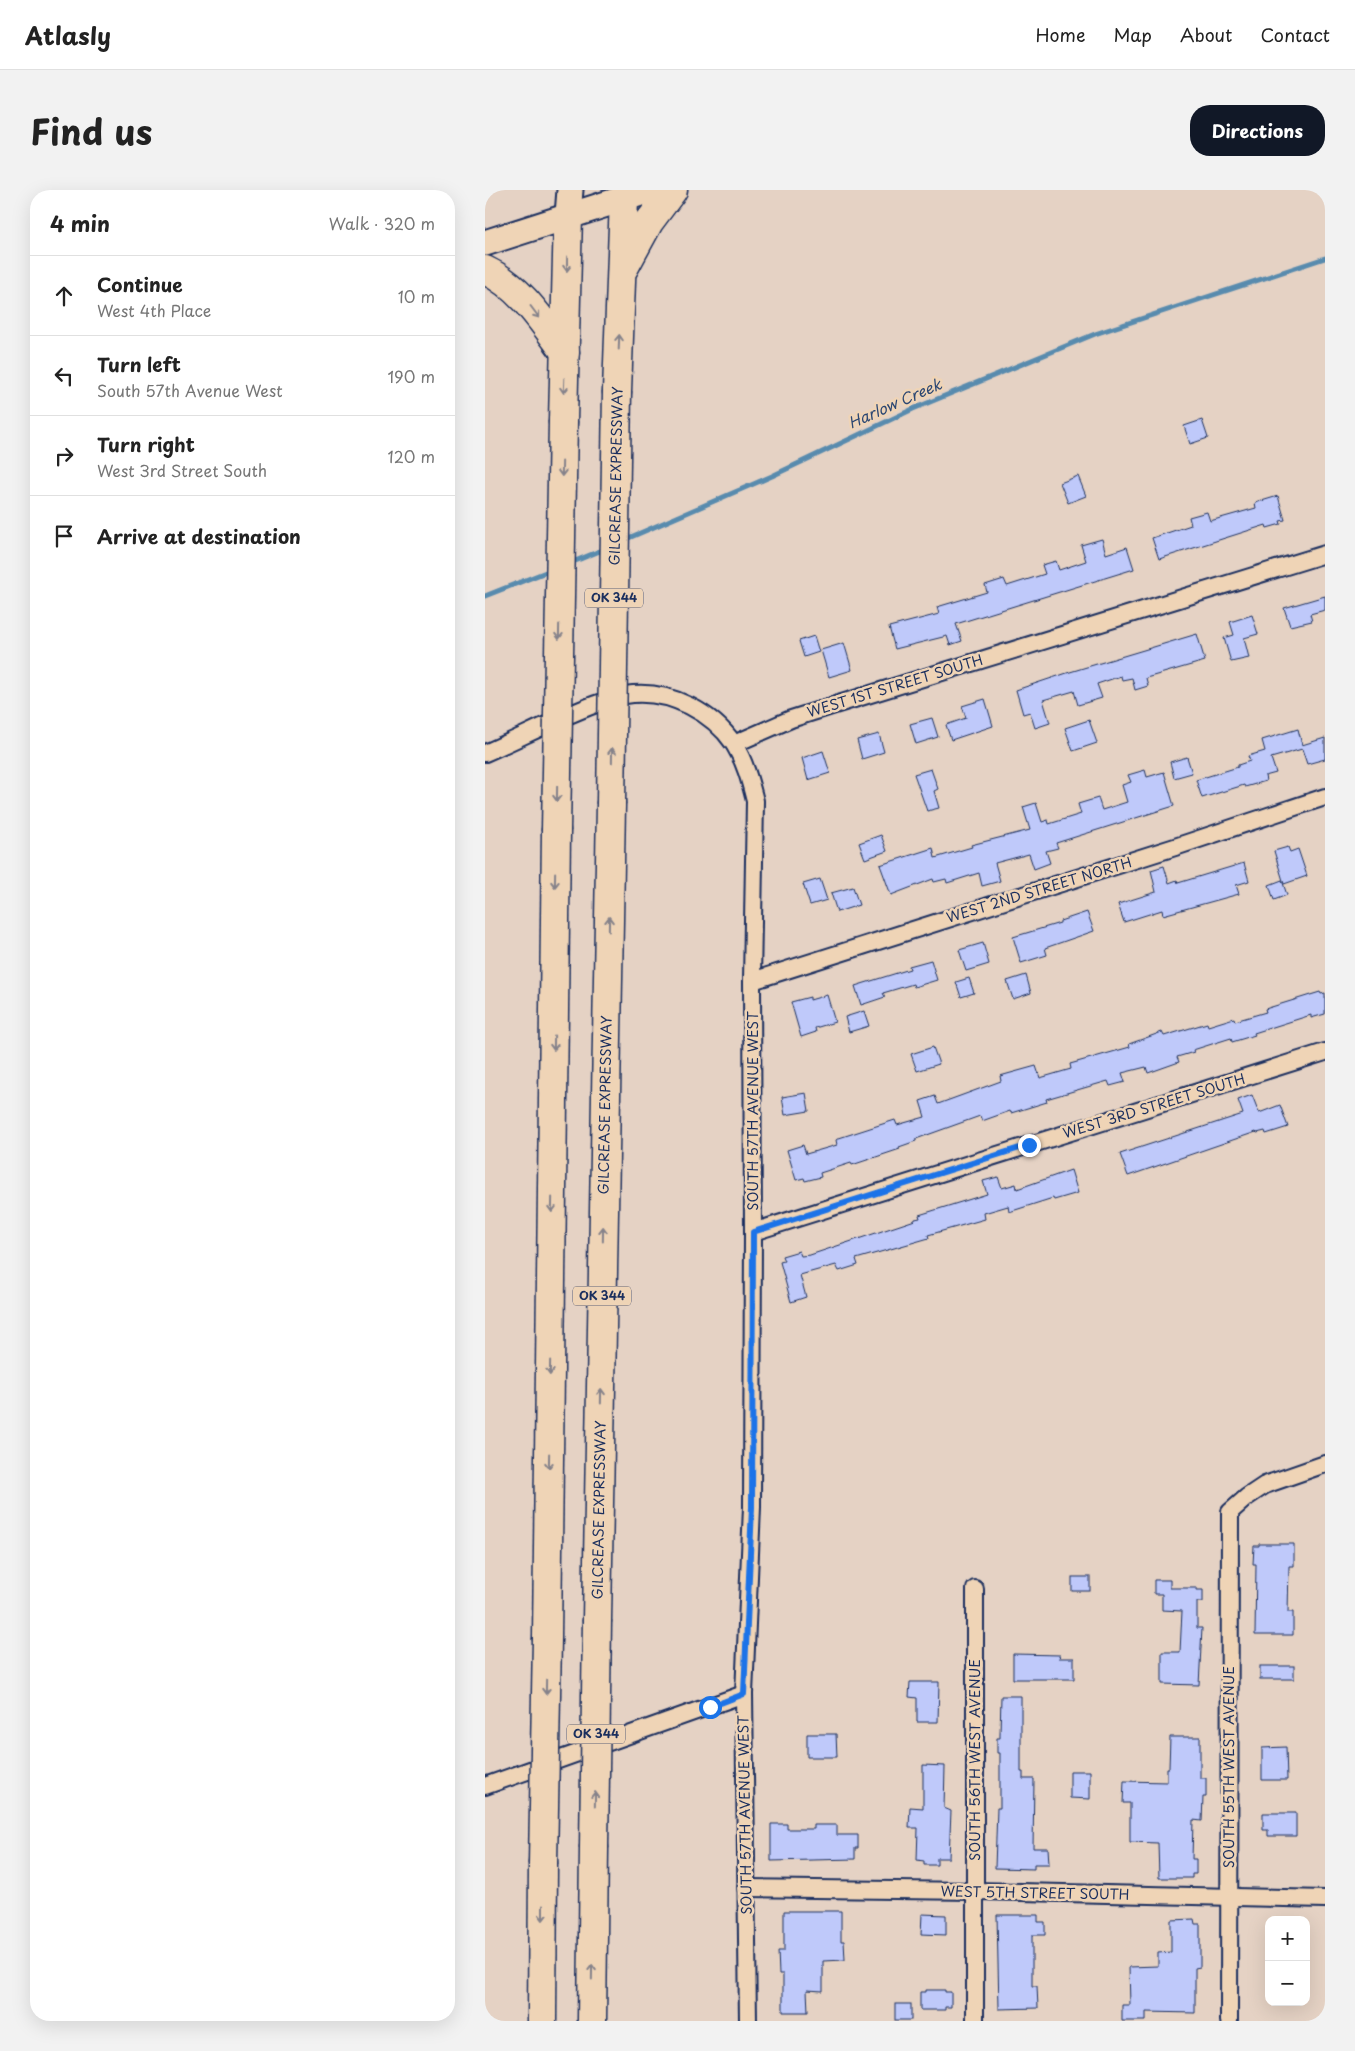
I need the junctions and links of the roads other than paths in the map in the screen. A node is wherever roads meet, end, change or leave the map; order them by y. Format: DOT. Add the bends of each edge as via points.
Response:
graph roads {
  1 [pos="650,190"];
  2 [pos="673,190"];
  3 [pos="624,194"];
  4 [pos="569,203"];
  5 [pos="485,243"];
  6 [pos="485,270"];
  7 [pos="621,274"];
  8 [pos="565,352"];
  9 [pos="1325,554"];
  10 [pos="734,744"];
  11 [pos="485,753"];
  12 [pos="1325,797"];
  13 [pos="752,981"];
  14 [pos="1325,1052"];
  15 [pos="753,1232"];
  16 [pos="1325,1464"];
  17 [pos="975,1589"];
  18 [pos="744,1694"];
  19 [pos="485,1786"];
  20 [pos="746,1888"];
  21 [pos="975,1891"];
  22 [pos="1228,1898"];
  23 [pos="1325,1899"];
  24 [pos="542,2021"];
  25 [pos="592,2021"];
  26 [pos="747,2021"];
  27 [pos="975,2021"];
  28 [pos="1229,2021"];
  1 -- 3 [label="main road"];
  2 -- 7 [label="highway" via="649,222"];
  3 -- 4 [label="main road"];
  3 -- 7 [label="highway, GILCREASE EXPRESSWAY / OK 344"];
  4 -- 5 [label="main road"];
  4 -- 8 [label="highway, one-way"];
  6 -- 8 [label="highway, one-way" via="515,288"];
  25 -- 7 [label="highway, GILCREASE EXPRESSWAY / OK 344, one-way, bridge"];
  8 -- 24 [label="highway, one-way, bridge"];
  9 -- 10 [label="street, WEST 1ST STREET SOUTH" via="791,719"];
  10 -- 11 [label="street" via="705,715 687,705 666,698 632,694 583,709"];
  10 -- 13 [label="street, SOUTH 57TH AVENUE WEST" via="748,774 755,801"];
  12 -- 13 [label="street, WEST 2ND STREET NORTH" via="1175,848"];
  13 -- 15 [label="street, SOUTH 57TH AVENUE WEST"];
  14 -- 15 [label="street, WEST 3RD STREET SOUTH"];
  15 -- 18 [label="street, SOUTH 57TH AVENUE WEST" via="752,1507"];
  16 -- 22 [label="street, SOUTH 55TH WEST AVENUE" via="1265,1485 1230,1512"];
  17 -- 21 [label="street, SOUTH 56TH WEST AVENUE"];
  18 -- 19 [label="street"];
  18 -- 20 [label="street, SOUTH 57TH AVENUE WEST"];
  20 -- 21 [label="street, WEST 5TH STREET SOUTH"];
  20 -- 26 [label="street, SOUTH 57TH AVENUE WEST"];
  21 -- 22 [label="street, WEST 5TH STREET SOUTH"];
  21 -- 27 [label="street, SOUTH 56TH WEST AVENUE"];
  22 -- 23 [label="street, WEST 5TH STREET SOUTH"];
  22 -- 28 [label="street, SOUTH 55TH WEST AVENUE"];
}
